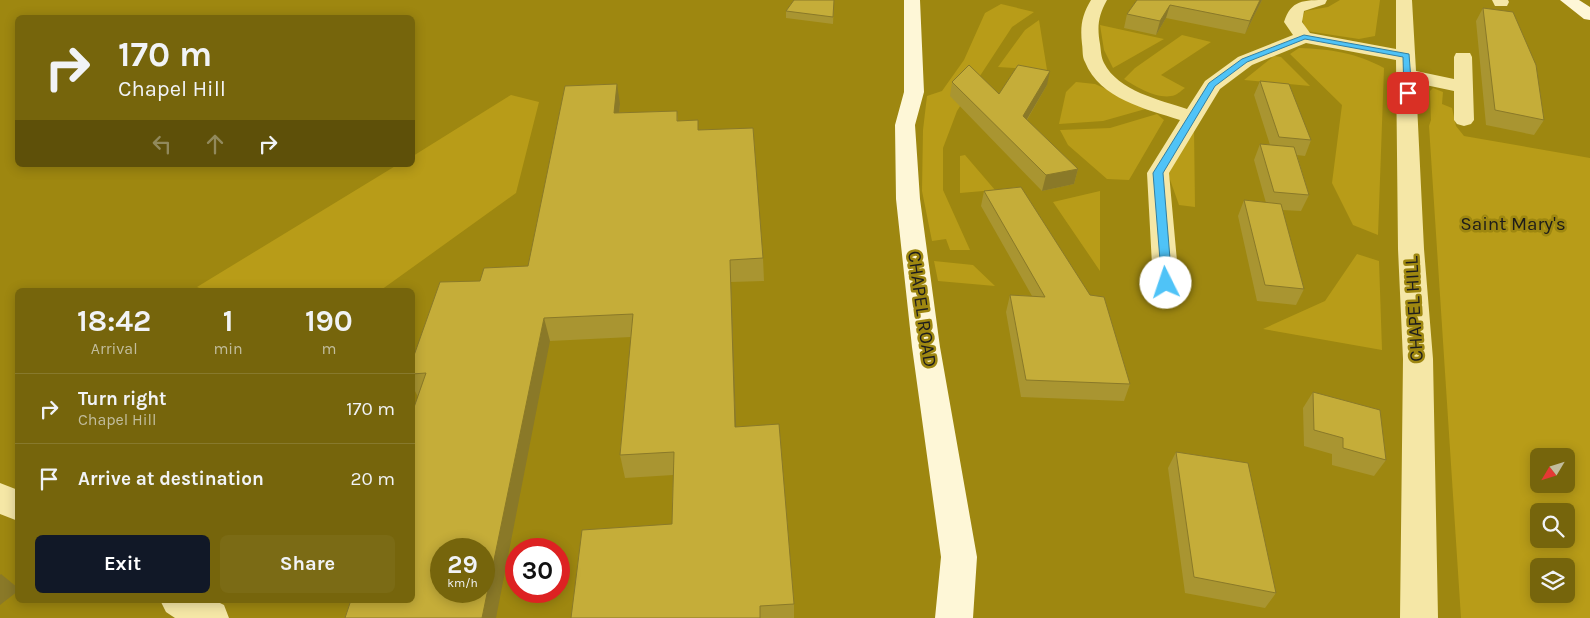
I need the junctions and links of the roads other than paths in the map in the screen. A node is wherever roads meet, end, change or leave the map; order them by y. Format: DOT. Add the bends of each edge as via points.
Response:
graph roads {
  1 [pos="912,0"];
  2 [pos="1099,0"];
  3 [pos="1319,0"];
  4 [pos="1404,0"];
  5 [pos="1568,0"];
  6 [pos="1590,16"];
  7 [pos="1304,37"];
  8 [pos="1463,56"];
  9 [pos="1407,65"];
  10 [pos="1464,87"];
  11 [pos="1191,117"];
  12 [pos="1464,120"];
  13 [pos="1166,283"];
  14 [pos="0,497"];
  15 [pos="15,506"];
  16 [pos="954,618"];
  17 [pos="1419,618"];
  1 -- 16 [label="street, CHAPEL ROAD" via="915,77 905,125 908,199 926,347 959,557"];
  2 -- 11 [label="street" via="1089,16 1094,62 1100,73 1112,85 1138,99"];
  3 -- 7 [label="street" via="1296,8 1293,22"];
  4 -- 9 [label="street, CHAPEL HILL"];
  5 -- 6 [label="street"];
  7 -- 9 [label="street"];
  7 -- 11 [label="street" via="1245,60 1212,84"];
  8 -- 10 [label="street"];
  9 -- 10 [label="street"];
  9 -- 17 [label="street, CHAPEL HILL" via="1411,249 1418,359"];
  10 -- 12 [label="street"];
  11 -- 13 [label="street" via="1158,173"];
  14 -- 15 [label="street"];
}
